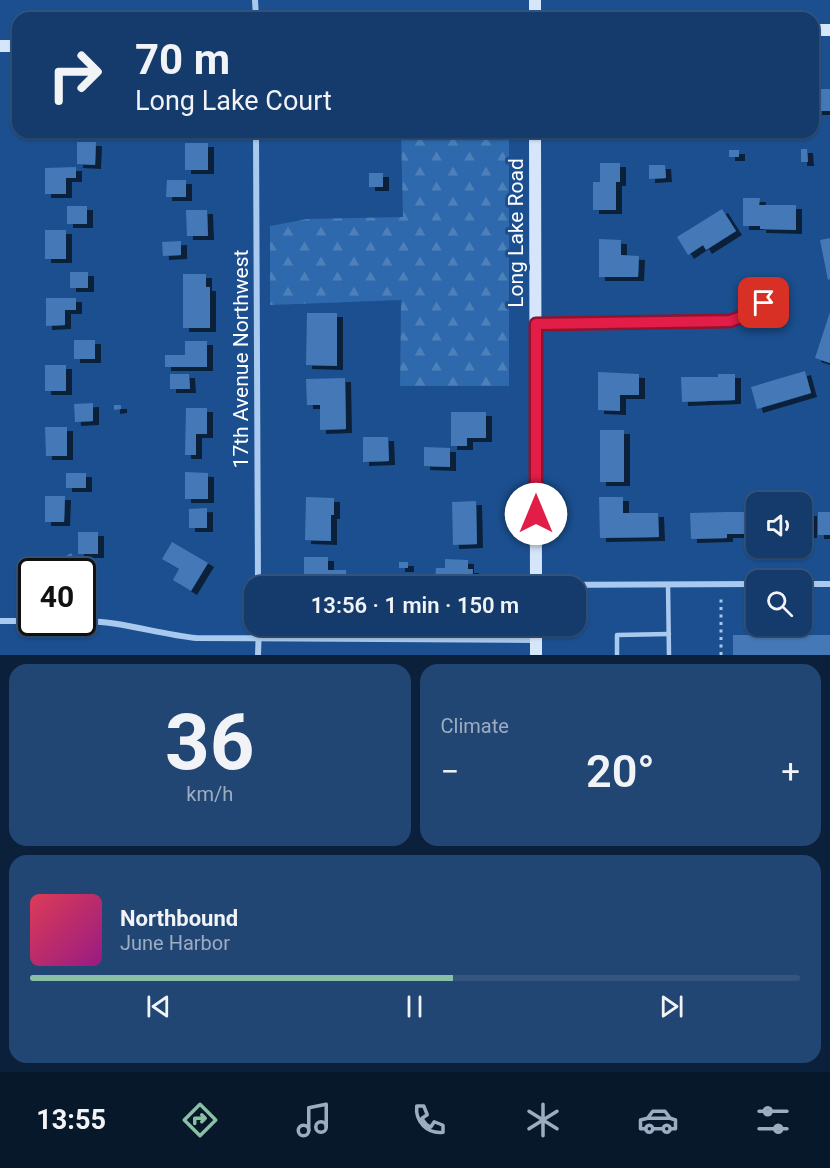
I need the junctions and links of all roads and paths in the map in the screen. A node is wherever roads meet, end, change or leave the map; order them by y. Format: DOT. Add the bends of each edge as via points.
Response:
graph roads {
  1 [pos="256,138"];
  2 [pos="535,138"];
  3 [pos="764,303"];
  4 [pos="536,324"];
  5 [pos="258,576"];
  6 [pos="536,576"];
  7 [pos="668,584"];
  8 [pos="721,584"];
  9 [pos="746,584"];
  10 [pos="812,584"];
  11 [pos="830,584"];
  12 [pos="586,585"];
  13 [pos="0,621"];
  14 [pos="18,621"];
  15 [pos="96,621"];
  16 [pos="669,634"];
  17 [pos="536,636"];
  18 [pos="259,639"];
  19 [pos="536,640"];
  20 [pos="258,655"];
  21 [pos="536,655"];
  22 [pos="617,655"];
  23 [pos="669,655"];
  24 [pos="721,655"];
  1 -- 5 [label="street, 17th Avenue Northwest"];
  2 -- 4 [label="street, Long Lake Road"];
  3 -- 4 [label="street" via="730,321"];
  4 -- 6 [label="street, Long Lake Road"];
  7 -- 8 [label="street"];
  7 -- 12 [label="street"];
  7 -- 16 [label="lane"];
  8 -- 9 [label="street"];
  8 -- 24 [label="path"];
  10 -- 11 [label="street"];
  13 -- 14 [label="street"];
  15 -- 18 [label="street" via="166,635"];
  16 -- 22 [label="lane" via="617,635"];
  16 -- 23 [label="lane"];
  17 -- 19 [label="street"];
  18 -- 19 [label="street"];
  18 -- 20 [label="street"];
  19 -- 21 [label="street"];
}
